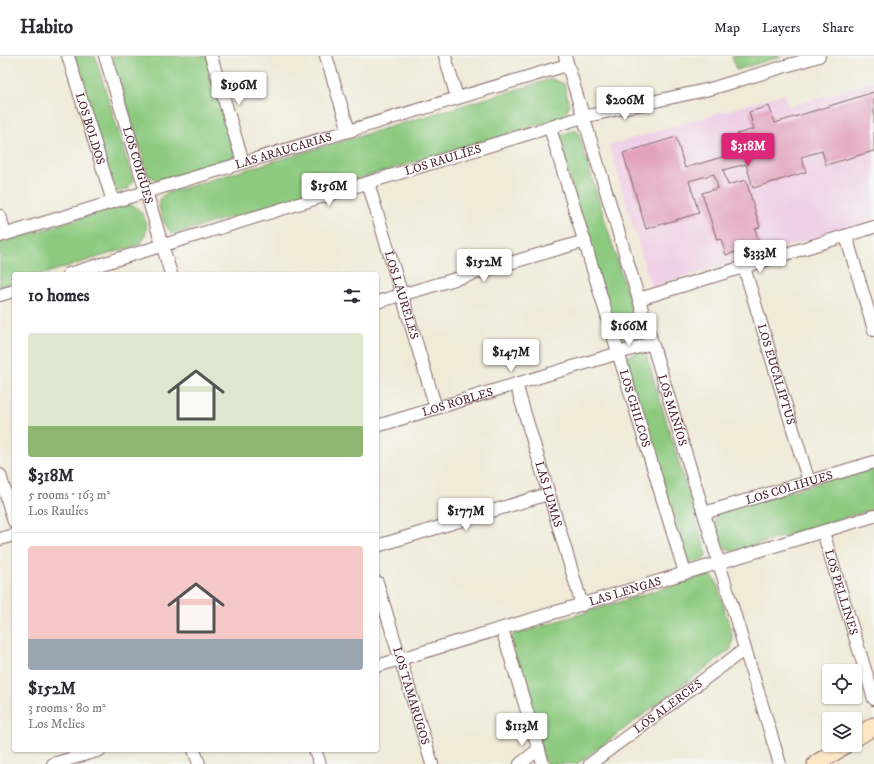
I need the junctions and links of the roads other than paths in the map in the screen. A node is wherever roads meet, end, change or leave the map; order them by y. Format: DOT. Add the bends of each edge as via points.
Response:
graph roads {
  1 [pos="68,56"];
  2 [pos="104,56"];
  3 [pos="211,56"];
  4 [pos="326,56"];
  5 [pos="445,56"];
  6 [pos="820,56"];
  7 [pos="566,60"];
  8 [pos="457,98"];
  9 [pos="583,117"];
  10 [pos="550,128"];
  11 [pos="349,131"];
  12 [pos="243,162"];
  13 [pos="368,183"];
  14 [pos="146,192"];
  15 [pos="113,202"];
  16 [pos="0,216"];
  17 [pos="874,227"];
  18 [pos="3,235"];
  19 [pos="846,236"];
  20 [pos="584,241"];
  21 [pos="162,246"];
  22 [pos="744,267"];
  23 [pos="76,272"];
  24 [pos="170,272"];
  25 [pos="12,292"];
  26 [pos="0,295"];
  27 [pos="403,295"];
  28 [pos="639,299"];
  29 [pos="379,301"];
  30 [pos="874,330"];
  31 [pos="652,343"];
  32 [pos="618,353"];
  33 [pos="516,384"];
  34 [pos="436,408"];
  35 [pos="379,425"];
  36 [pos="874,462"];
  37 [pos="0,475"];
  38 [pos="809,482"];
  39 [pos="548,494"];
  40 [pos="704,513"];
  41 [pos="12,515"];
  42 [pos="874,516"];
  43 [pos="823,532"];
  44 [pos="12,536"];
  45 [pos="0,539"];
  46 [pos="379,545"];
  47 [pos="719,563"];
  48 [pos="686,573"];
  49 [pos="379,589"];
  50 [pos="582,605"];
  51 [pos="502,629"];
  52 [pos="745,649"];
  53 [pos="400,659"];
  54 [pos="379,665"];
  55 [pos="874,700"];
  56 [pos="874,726"];
  57 [pos="862,734"];
  58 [pos="539,748"];
  59 [pos="83,752"];
  60 [pos="195,752"];
  61 [pos="317,752"];
  62 [pos="834,752"];
  63 [pos="54,764"];
  64 [pos="199,764"];
  65 [pos="320,764"];
  66 [pos="432,764"];
  67 [pos="520,764"];
  68 [pos="543,764"];
  69 [pos="590,764"];
  70 [pos="780,764"];
  71 [pos="816,764"];
  1 -- 15 [label="street, LOS BOLDOS"];
  2 -- 14 [label="street, LOS COIGÜES"];
  3 -- 12 [label="street"];
  4 -- 11 [label="street"];
  5 -- 8 [label="street"];
  6 -- 9 [label="street, LOS RAULÍES" via="710,89"];
  7 -- 8 [label="street, LAS ARAUCARIAS"];
  7 -- 9 [label="street, LOS MAÑÍOS"];
  8 -- 11 [label="street, LAS ARAUCARIAS"];
  9 -- 10 [label="street, LOS RAULÍES"];
  9 -- 28 [label="street, LOS MAÑÍOS"];
  10 -- 13 [label="street, LOS RAULÍES"];
  10 -- 20 [label="street, LOS CHILCOS"];
  11 -- 12 [label="street, LAS ARAUCARIAS"];
  12 -- 14 [label="street, LAS ARAUCARIAS"];
  13 -- 21 [label="street, LOS RAULÍES"];
  13 -- 27 [label="street, LOS LAURELES"];
  14 -- 15 [label="street, LAS ARAUCARIAS"];
  14 -- 21 [label="street, LOS COIGÜES"];
  15 -- 18 [label="street, LAS ARAUCARIAS"];
  16 -- 18 [label="street"];
  17 -- 19 [label="street"];
  19 -- 22 [label="street"];
  19 -- 30 [label="street"];
  20 -- 27 [label="street"];
  20 -- 32 [label="street, LOS CHILCOS"];
  21 -- 23 [label="street, LOS RAULÍES"];
  21 -- 24 [label="street, LOS COIGÜES"];
  22 -- 28 [label="street"];
  22 -- 38 [label="street, LOS EUCALIPTUS"];
  25 -- 26 [label="street"];
  27 -- 29 [label="street"];
  27 -- 34 [label="street, LOS LAURELES"];
  28 -- 31 [label="street, LOS MAÑÍOS"];
  31 -- 32 [label="street, LOS ROBLES"];
  31 -- 40 [label="street, LOS MAÑÍOS"];
  32 -- 33 [label="street, LOS ROBLES"];
  32 -- 48 [label="street, LOS CHILCOS"];
  33 -- 34 [label="street, LOS ROBLES"];
  33 -- 39 [label="street, LAS LUMAS"];
  34 -- 35 [label="street, LOS ROBLES"];
  36 -- 38 [label="street, LOS COLIHUES"];
  37 -- 41 [label="street"];
  38 -- 40 [label="street, LOS COLIHUES"];
  39 -- 46 [label="street"];
  39 -- 50 [label="street, LAS LUMAS"];
  40 -- 47 [label="street, LOS MAÑÍOS"];
  42 -- 43 [label="street, LAS LENGAS"];
  43 -- 47 [label="street, LAS LENGAS"];
  43 -- 55 [label="street, LOS PELLINES"];
  44 -- 45 [label="street"];
  47 -- 48 [label="street, LAS LENGAS"];
  47 -- 52 [label="street, LOS MAÑÍOS"];
  48 -- 50 [label="street, LAS LENGAS"];
  49 -- 53 [label="street, LOS TAMARUGOS"];
  50 -- 51 [label="street, LAS LENGAS"];
  51 -- 53 [label="street, LAS LENGAS"];
  51 -- 58 [label="street"];
  52 -- 69 [label="street, LOS ALERCES"];
  52 -- 70 [label="street, LOS MAÑÍOS"];
  53 -- 54 [label="street, LAS LENGAS"];
  53 -- 66 [label="street, LOS TAMARUGOS"];
  56 -- 57 [label="main road"];
  58 -- 67 [label="street"];
  58 -- 68 [label="street"];
  59 -- 63 [label="street"];
  60 -- 64 [label="street"];
  61 -- 65 [label="street"];
  62 -- 71 [label="main road"];
}
